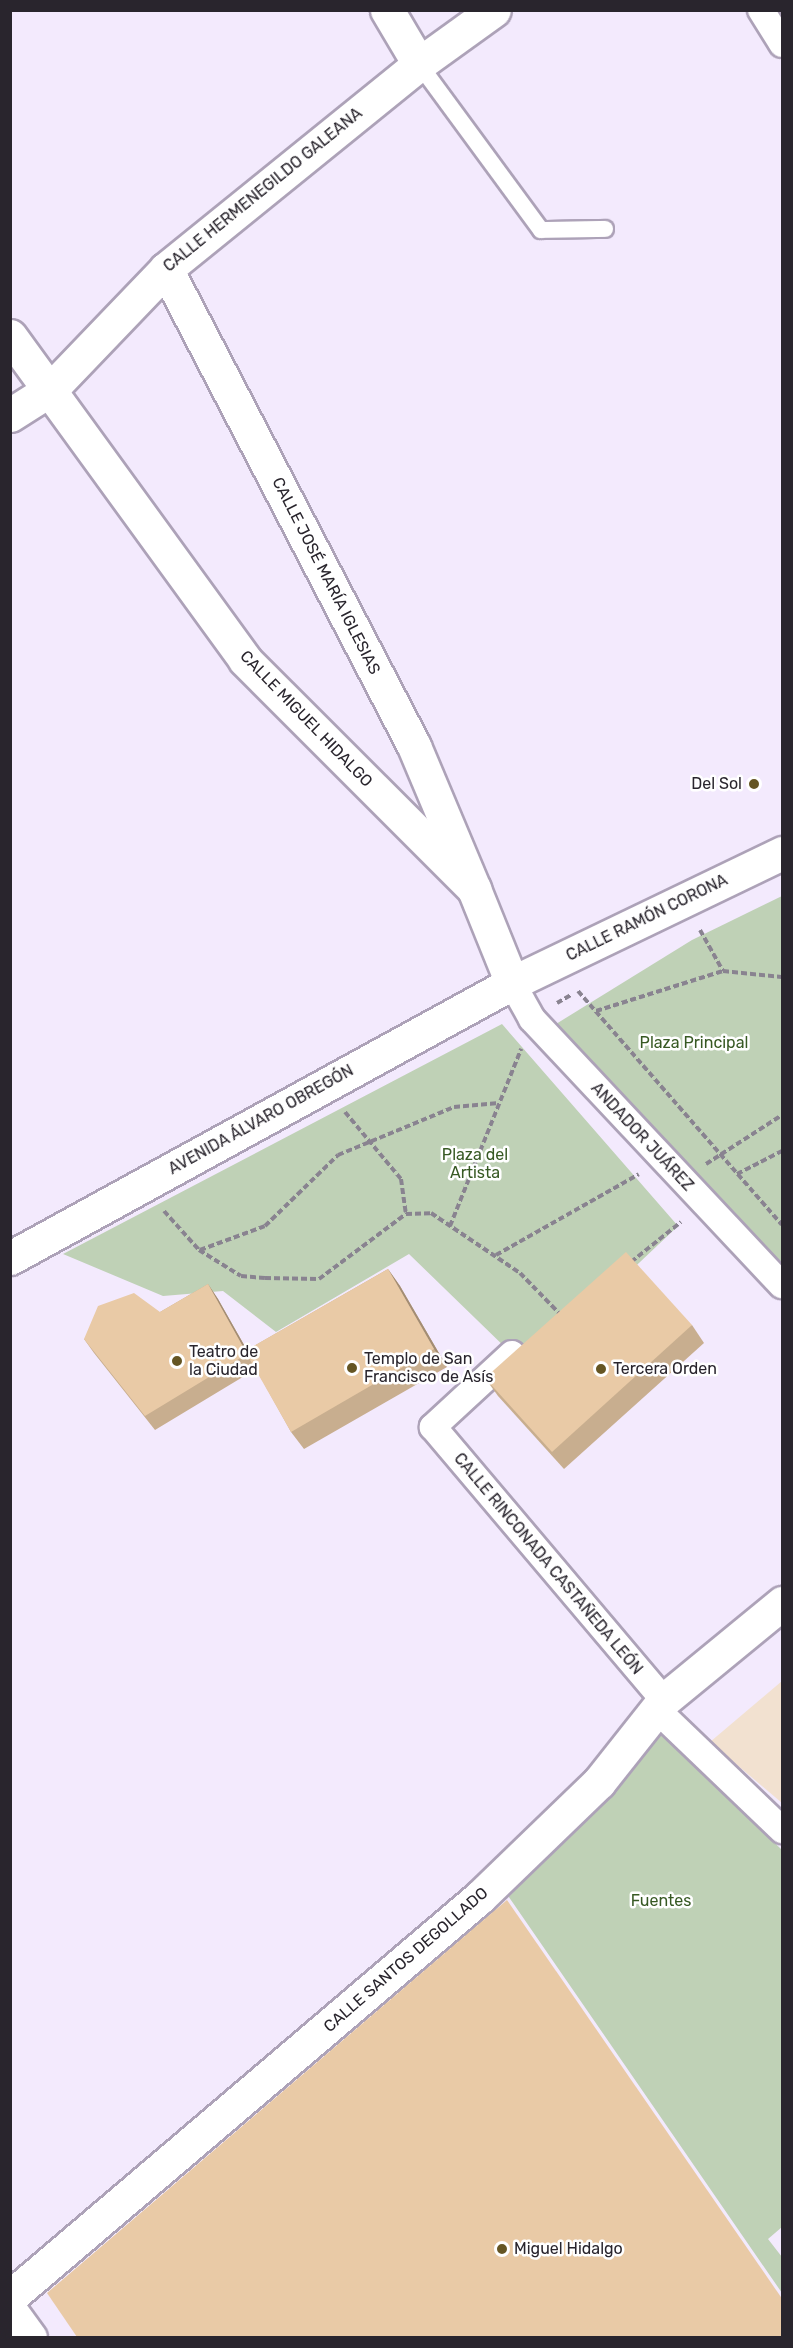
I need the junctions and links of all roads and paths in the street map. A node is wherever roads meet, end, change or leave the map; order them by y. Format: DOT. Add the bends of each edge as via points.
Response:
graph roads {
  1 [pos="387,10"];
  2 [pos="494,10"];
  3 [pos="761,10"];
  4 [pos="783,45"];
  5 [pos="419,64"];
  6 [pos="605,229"];
  7 [pos="166,268"];
  8 [pos="10,336"];
  9 [pos="51,390"];
  10 [pos="10,415"];
  11 [pos="783,853"];
  12 [pos="474,889"];
  13 [pos="696,921"];
  14 [pos="723,971"];
  15 [pos="783,977"];
  16 [pos="512,983"];
  17 [pos="588,985"];
  18 [pos="578,991"];
  19 [pos="596,1011"];
  20 [pos="532,1019"];
  21 [pos="322,1087"];
  22 [pos="499,1103"];
  23 [pos="783,1115"];
  24 [pos="370,1139"];
  25 [pos="783,1151"];
  26 [pos="720,1156"];
  27 [pos="663,1160"];
  28 [pos="737,1174"];
  29 [pos="682,1177"];
  30 [pos="141,1186"];
  31 [pos="704,1204"];
  32 [pos="406,1214"];
  33 [pos="783,1225"];
  34 [pos="450,1226"];
  35 [pos="199,1250"];
  36 [pos="496,1255"];
  37 [pos="10,1258"];
  38 [pos="624,1268"];
  39 [pos="783,1285"];
  40 [pos="571,1310"];
  41 [pos="562,1317"];
  42 [pos="554,1323"];
  43 [pos="512,1354"];
  44 [pos="783,1603"];
  45 [pos="660,1705"];
  46 [pos="783,1830"];
  47 [pos="10,2297"];
  48 [pos="10,2310"];
  49 [pos="30,2337"];
  1 -- 5 [label="street"];
  2 -- 5 [label="street, CALLE HERMENEGILDO GALEANA"];
  3 -- 4 [label="street"];
  5 -- 6 [label="lane" via="541,230"];
  5 -- 7 [label="street, CALLE HERMENEGILDO GALEANA"];
  7 -- 9 [label="street, CALLE HERMENEGILDO GALEANA"];
  7 -- 12 [label="street, CALLE JOSÉ MARÍA IGLESIAS" via="414,746"];
  8 -- 9 [label="street, CALLE MIGUEL HIDALGO"];
  9 -- 10 [label="street, CALLE HERMENEGILDO GALEANA"];
  9 -- 12 [label="street, CALLE MIGUEL HIDALGO" via="245,660"];
  11 -- 16 [label="street, CALLE RAMÓN CORONA"];
  12 -- 16 [label="street, CALLE MIGUEL HIDALGO"];
  13 -- 14 [label="path"];
  14 -- 15 [label="path"];
  14 -- 19 [label="path"];
  16 -- 20 [label="street, ANDADOR JUÁREZ"];
  16 -- 21 [label="street, AVENIDA ÁLVARO OBREGÓN"];
  17 -- 18 [label="path"];
  18 -- 19 [label="path"];
  18 -- 20 [label="path"];
  19 -- 26 [label="path"];
  20 -- 22 [label="path"];
  20 -- 27 [label="street, ANDADOR JUÁREZ"];
  21 -- 24 [label="path"];
  21 -- 30 [label="street, AVENIDA ÁLVARO OBREGÓN"];
  22 -- 24 [label="path" via="454,1107"];
  22 -- 34 [label="path"];
  23 -- 26 [label="path"];
  24 -- 32 [label="path" via="401,1179"];
  24 -- 35 [label="path" via="338,1155 265,1226"];
  25 -- 28 [label="path"];
  26 -- 28 [label="path"];
  26 -- 29 [label="path"];
  27 -- 29 [label="street, ANDADOR JUÁREZ"];
  27 -- 36 [label="path"];
  28 -- 33 [label="path"];
  29 -- 31 [label="street, ANDADOR JUÁREZ"];
  30 -- 35 [label="path"];
  30 -- 37 [label="street, AVENIDA ÁLVARO OBREGÓN"];
  31 -- 38 [label="path"];
  31 -- 39 [label="street, ANDADOR JUÁREZ"];
  32 -- 34 [label="path" via="431,1213"];
  32 -- 35 [label="path" via="319,1278 240,1276"];
  34 -- 36 [label="path"];
  36 -- 41 [label="path"];
  40 -- 41 [label="path"];
  41 -- 42 [label="path"];
  43 -- 45 [label="street, CALLE RINCONADA CASTAÑEDA LEÓN" via="433,1427"];
  44 -- 45 [label="street, CALLE SANTOS DEGOLLADO"];
  45 -- 46 [label="street, CALLE RINCONADA CASTAÑEDA LEÓN"];
  45 -- 47 [label="street, CALLE SANTOS DEGOLLADO" via="489,1910"];
  48 -- 49 [label="street"];
}
